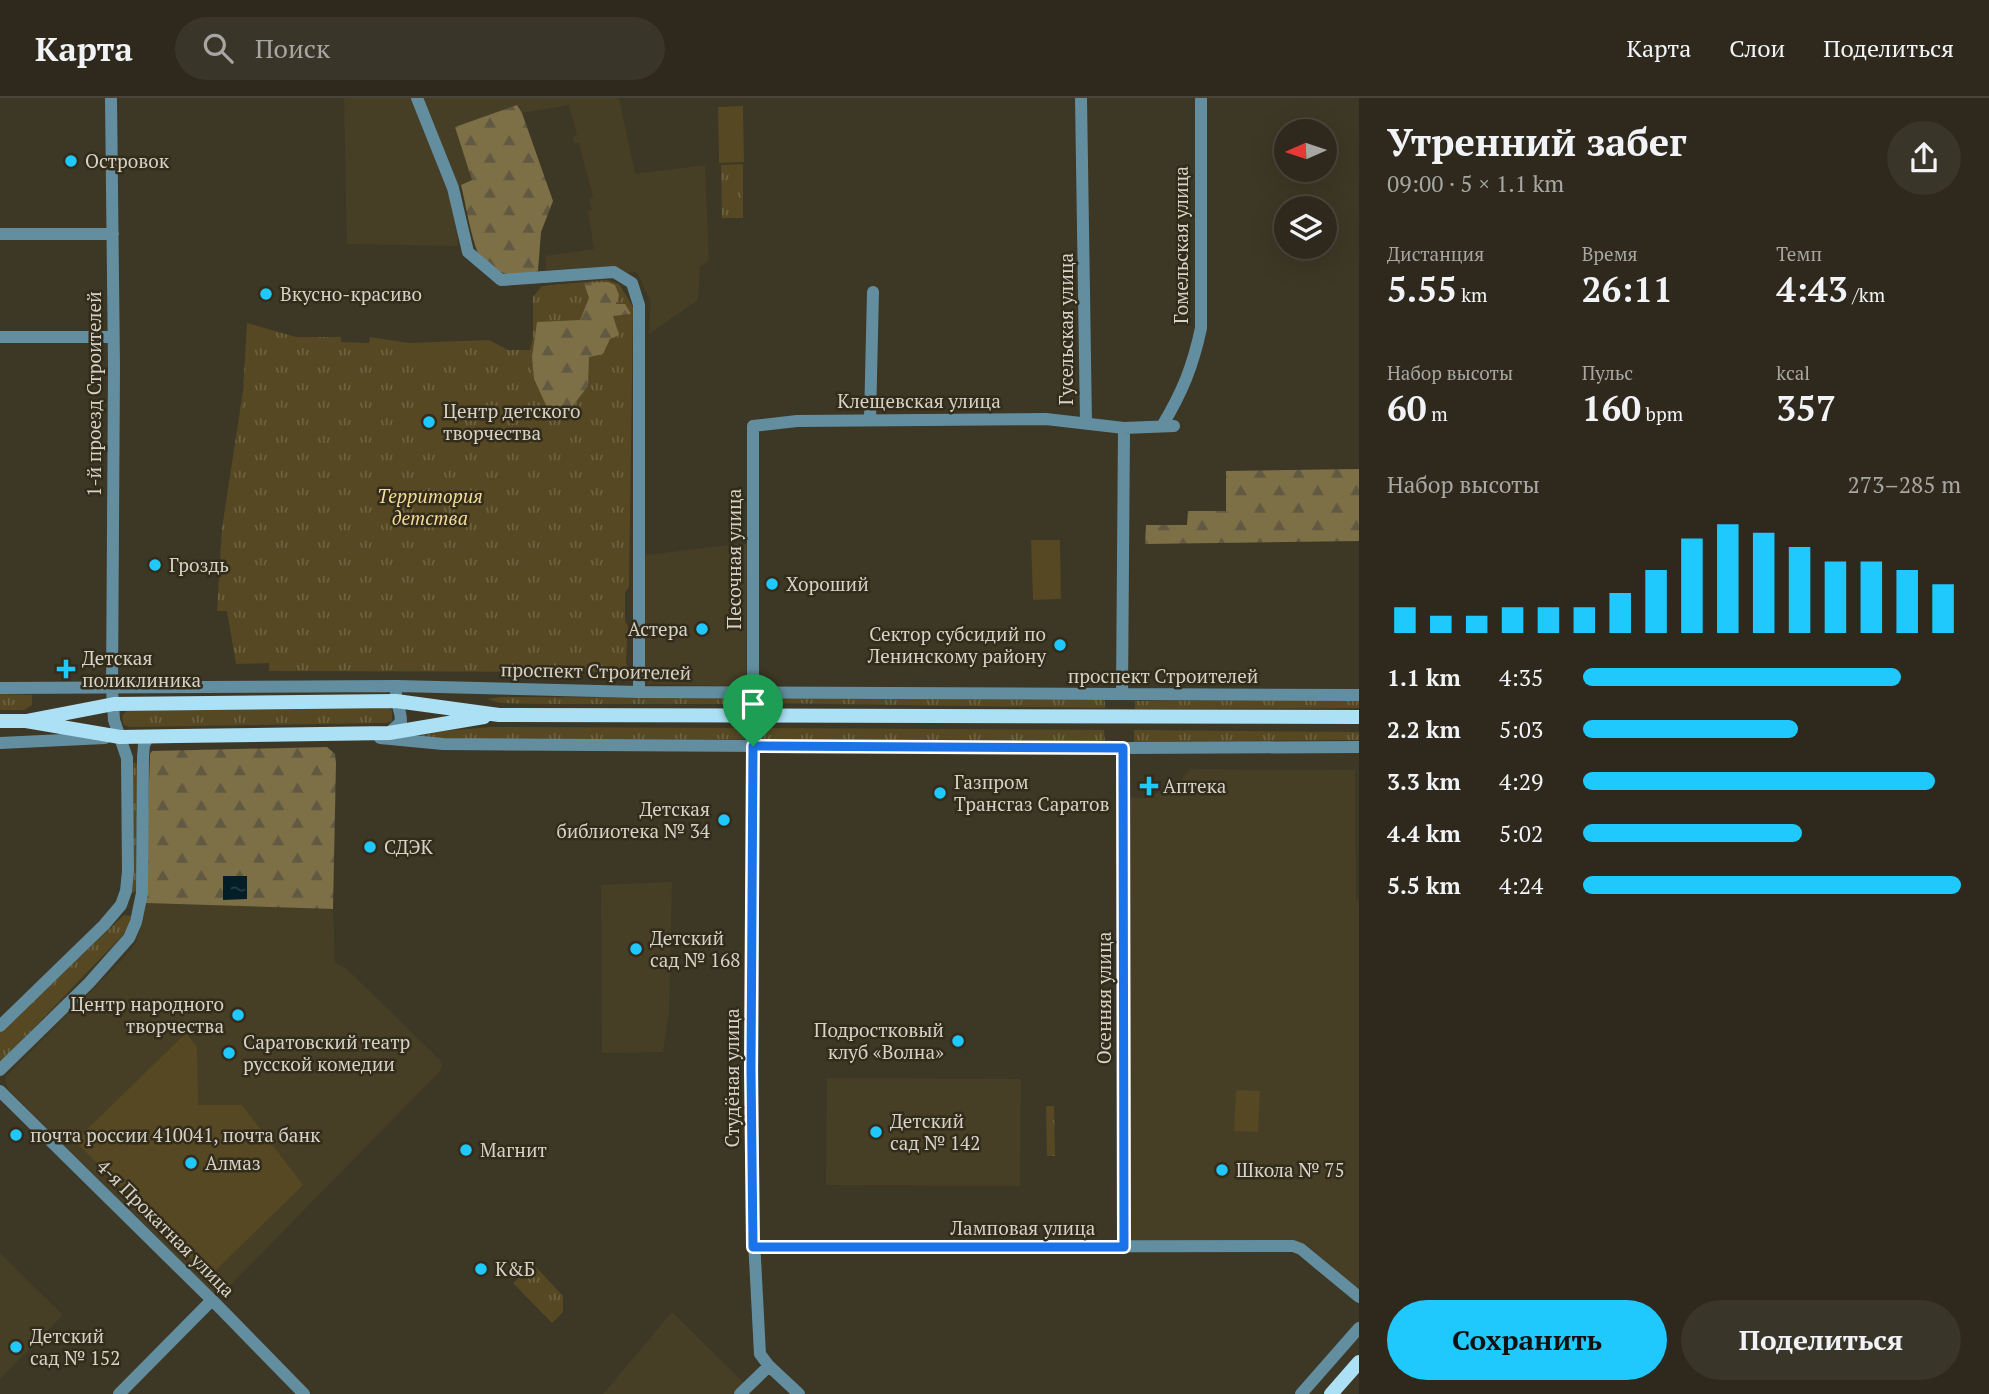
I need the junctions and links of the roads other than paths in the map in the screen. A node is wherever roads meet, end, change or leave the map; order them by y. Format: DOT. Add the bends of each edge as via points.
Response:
graph roads {
  1 [pos="111,98"];
  2 [pos="417,98"];
  3 [pos="1081,98"];
  4 [pos="1201,98"];
  5 [pos="0,234"];
  6 [pos="113,234"];
  7 [pos="873,292"];
  8 [pos="0,337"];
  9 [pos="113,337"];
  10 [pos="870,420"];
  11 [pos="1086,423"];
  12 [pos="754,426"];
  13 [pos="1168,426"];
  14 [pos="1124,428"];
  15 [pos="397,686"];
  16 [pos="0,688"];
  17 [pos="639,692"];
  18 [pos="753,692"];
  19 [pos="1122,694"];
  20 [pos="1359,695"];
  21 [pos="113,697"];
  22 [pos="396,702"];
  23 [pos="499,715"];
  24 [pos="1359,717"];
  25 [pos="0,721"];
  26 [pos="26,721"];
  27 [pos="389,733"];
  28 [pos="348,735"];
  29 [pos="120,737"];
  30 [pos="148,737"];
  31 [pos="0,743"];
  32 [pos="753,746"];
  33 [pos="1359,747"];
  34 [pos="1123,748"];
  35 [pos="0,1026"];
  36 [pos="0,1070"];
  37 [pos="0,1091"];
  38 [pos="753,1247"];
  39 [pos="1124,1247"];
  40 [pos="1359,1297"];
  41 [pos="212,1300"];
  42 [pos="1359,1328"];
  43 [pos="1359,1362"];
  44 [pos="769,1366"];
  45 [pos="119,1394"];
  46 [pos="304,1394"];
  47 [pos="740,1394"];
  48 [pos="799,1394"];
  49 [pos="1301,1394"];
  50 [pos="1331,1394"];
  1 -- 6 [label="street, 1-й проезд Строителей"];
  2 -- 17 [label="street" via="453,188 468,252 501,280 614,272 632,283 639,305"];
  3 -- 11 [label="street, Гусельская улица"];
  4 -- 13 [label="street, Гомельская улица" via="1201,328 1194,362"];
  5 -- 6 [label="street"];
  6 -- 9 [label="street, 1-й проезд Строителей"];
  7 -- 10 [label="street"];
  8 -- 9 [label="street"];
  9 -- 21 [label="street, 1-й проезд Строителей"];
  10 -- 11 [label="street, Клещевская улица"];
  10 -- 12 [label="street, Клещевская улица"];
  11 -- 14 [label="street, Гусельская улица"];
  12 -- 18 [label="street, Песочная улица"];
  13 -- 14 [label="street, Гусельская улица"];
  14 -- 19 [label="street"];
  15 -- 17 [label="street, проспект Строителей"];
  15 -- 21 [label="street, проспект Строителей"];
  15 -- 22 [label="street"];
  16 -- 21 [label="street, проспект Строителей"];
  17 -- 18 [label="street, проспект Строителей"];
  18 -- 19 [label="street, проспект Строителей"];
  19 -- 20 [label="street, проспект Строителей"];
  21 -- 22 [label="main road, проспект Строителей"];
  21 -- 26 [label="main road, проспект Строителей"];
  21 -- 29 [label="street, 1-й проезд Строителей"];
  22 -- 23 [label="main road, проспект Строителей"];
  22 -- 27 [label="street" via="401,722"];
  23 -- 24 [label="main road, проспект Строителей"];
  23 -- 27 [label="main road, проспект Строителей"];
  25 -- 26 [label="main road, проспект Строителей"];
  26 -- 29 [label="main road, проспект Строителей"];
  27 -- 28 [label="main road, проспект Строителей"];
  28 -- 30 [label="main road, проспект Строителей"];
  28 -- 32 [label="street, проспект Строителей" via="443,744"];
  29 -- 30 [label="main road, проспект Строителей"];
  29 -- 31 [label="street, проспект Строителей"];
  29 -- 35 [label="street, 1-й проезд Строителей" via="127,758 128,871 121,905"];
  30 -- 36 [label="street" via="143,757 142,893 129,938"];
  32 -- 34 [label="street, проспект Строителей"];
  32 -- 38 [label="street, Студёная улица"];
  33 -- 34 [label="street, проспект Строителей"];
  34 -- 39 [label="street, Осенняя улица"];
  37 -- 41 [label="street, 4-я Прокатная улица"];
  38 -- 39 [label="street, Ламповая улица"];
  38 -- 44 [label="street, Студёная улица" via="760,1353"];
  39 -- 40 [label="street, Ламповая улица" via="1293,1246"];
  41 -- 45 [label="street"];
  41 -- 46 [label="street, 4-я Прокатная улица"];
  42 -- 49 [label="street"];
  43 -- 50 [label="main road"];
  44 -- 47 [label="street"];
  44 -- 48 [label="street"];
}
